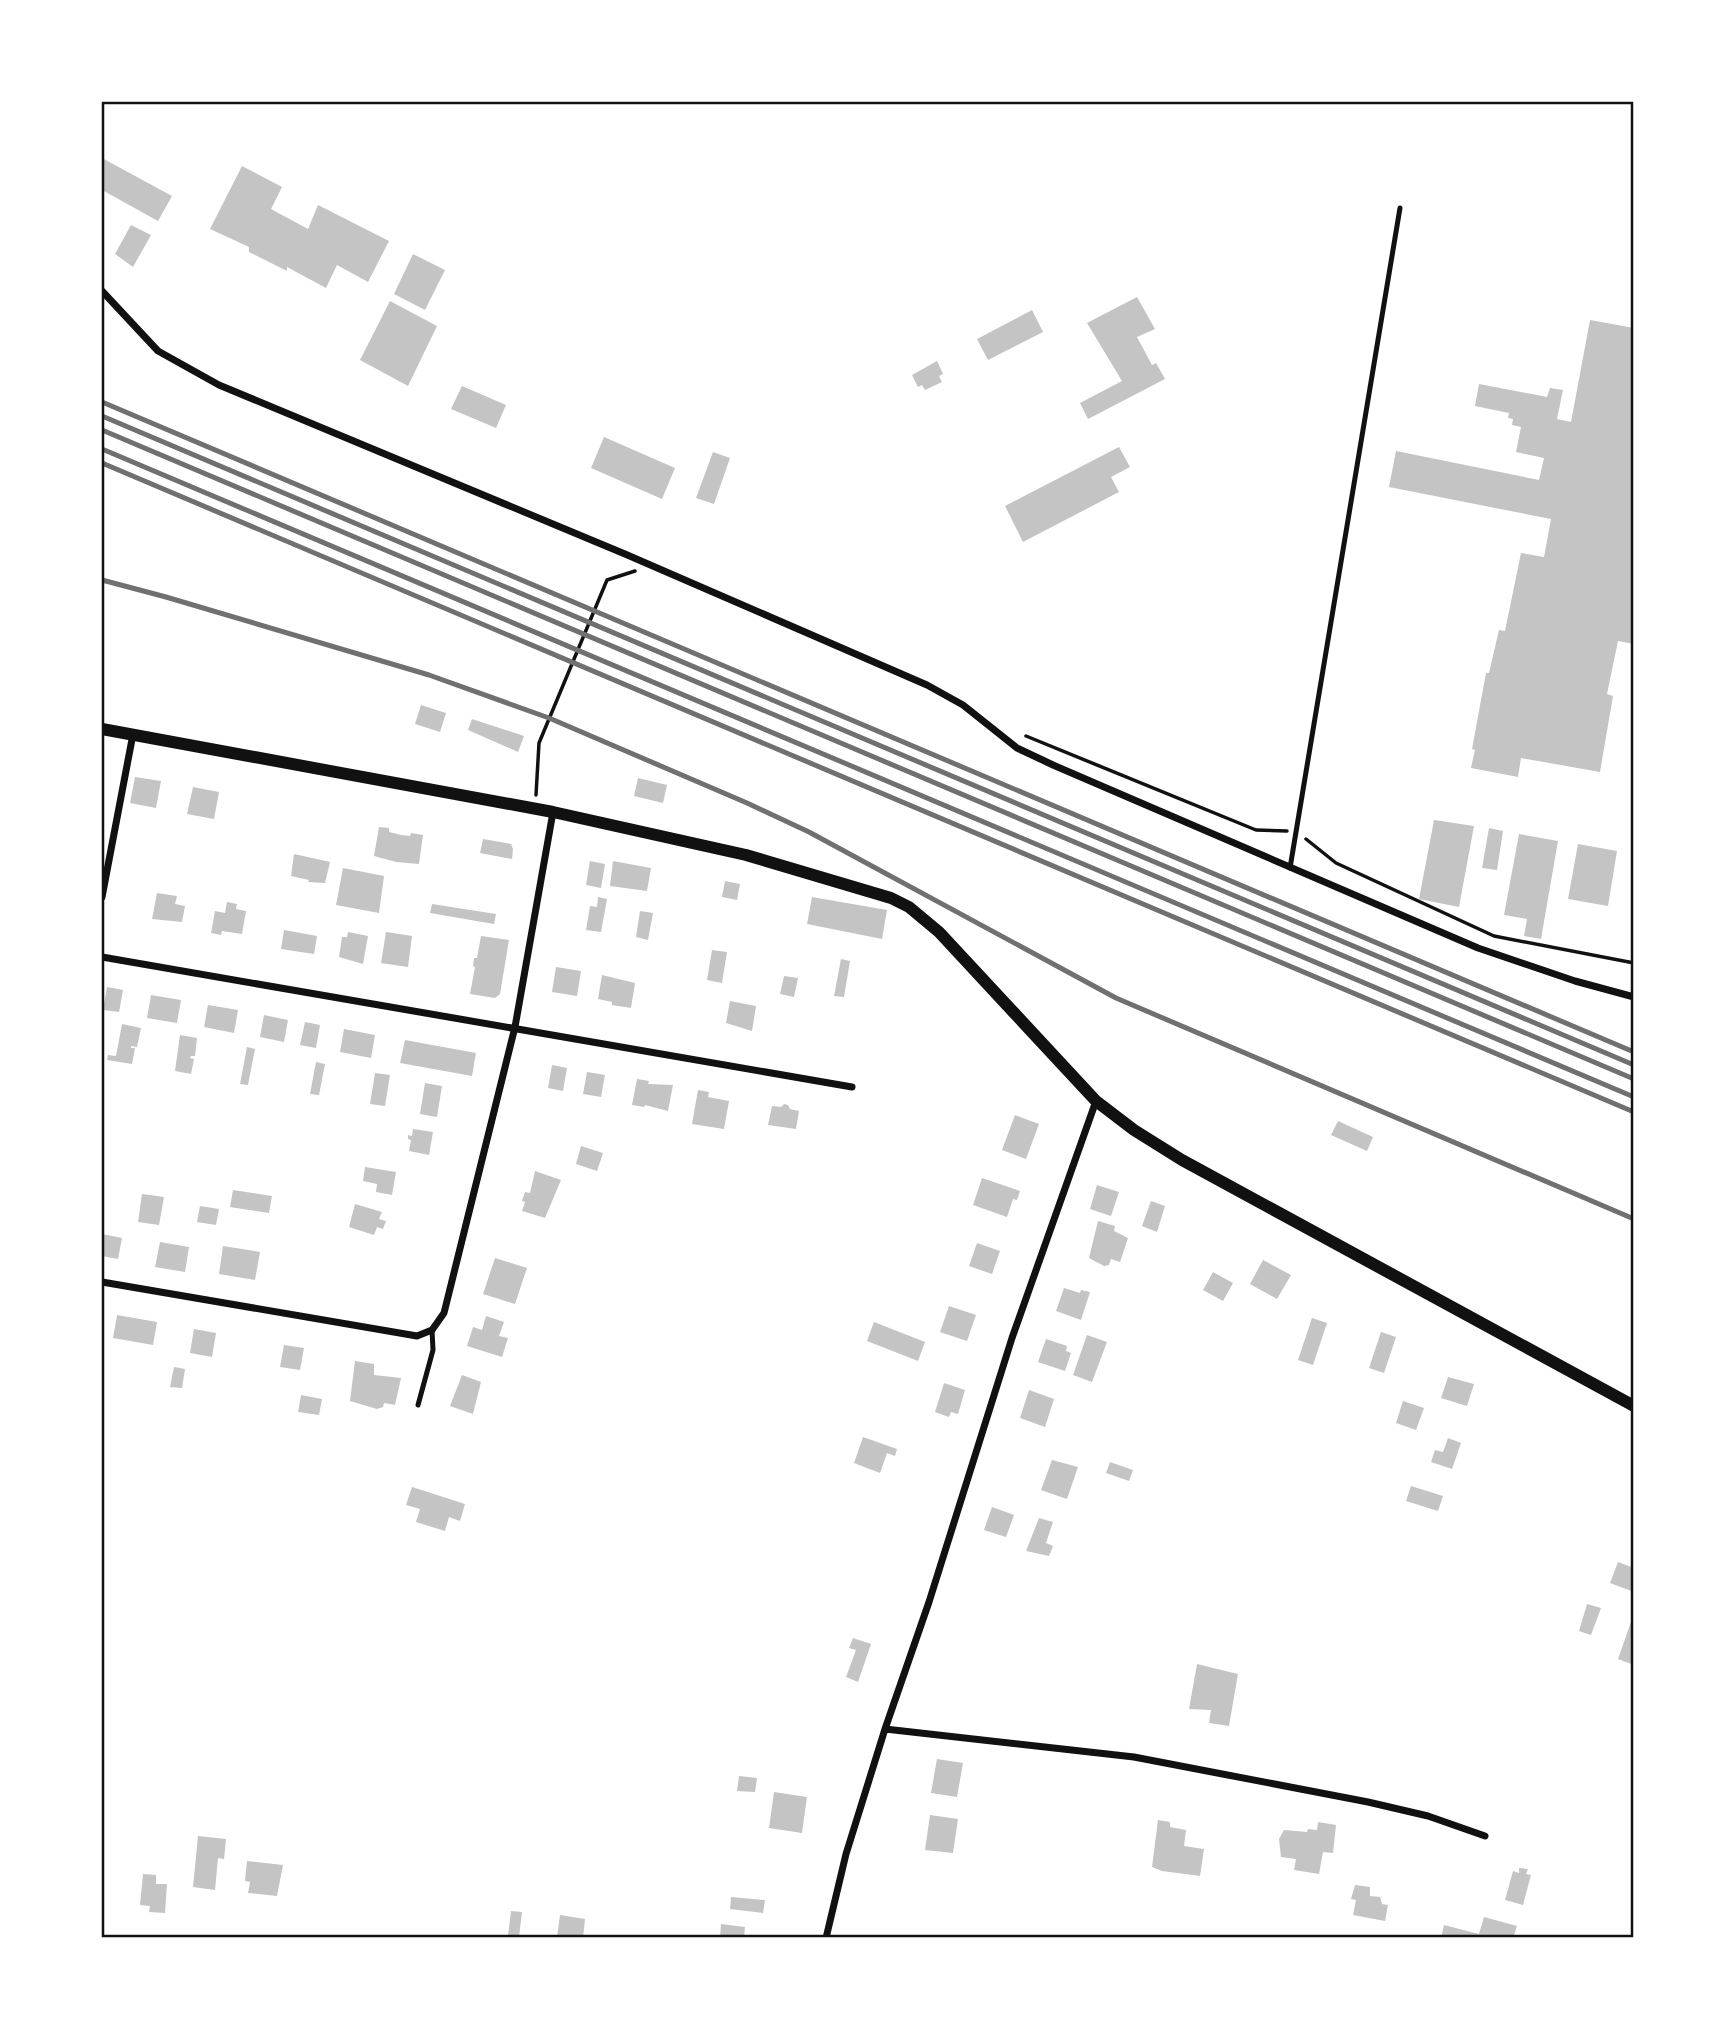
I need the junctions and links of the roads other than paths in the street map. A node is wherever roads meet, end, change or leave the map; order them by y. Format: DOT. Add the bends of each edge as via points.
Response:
graph roads {
  1 [pos="1400,208"];
  2 [pos="102,291"];
  3 [pos="102,729"];
  4 [pos="132,734"];
  5 [pos="553,813"];
  6 [pos="1290,868"];
  7 [pos="102,897"];
  8 [pos="102,957"];
  9 [pos="1633,997"];
  10 [pos="514,1027"];
  11 [pos="852,1087"];
  12 [pos="1096,1101"];
  13 [pos="102,1282"];
  14 [pos="432,1330"];
  15 [pos="418,1405"];
  16 [pos="1633,1406"];
  17 [pos="885,1729"];
  18 [pos="1485,1836"];
  19 [pos="826,1937"];
  1 -- 6 [label="lane"];
  2 -- 6 [label="street" via="158,351 219,385 927,685 963,705 1017,748"];
  3 -- 4 [label="street"];
  4 -- 5 [label="street"];
  4 -- 7 [label="street"];
  5 -- 10 [label="street"];
  5 -- 12 [label="street" via="746,855 909,907 939,932"];
  6 -- 9 [label="street" via="1478,948"];
  8 -- 10 [label="street"];
  10 -- 11 [label="street"];
  10 -- 14 [label="street" via="444,1313"];
  12 -- 16 [label="street" via="1182,1160"];
  12 -- 17 [label="street" via="1012,1338"];
  13 -- 14 [label="street" via="417,1336"];
  14 -- 15 [label="lane" via="433,1350"];
  17 -- 18 [label="street" via="1134,1757 1368,1802"];
  17 -- 19 [label="street"];
}
